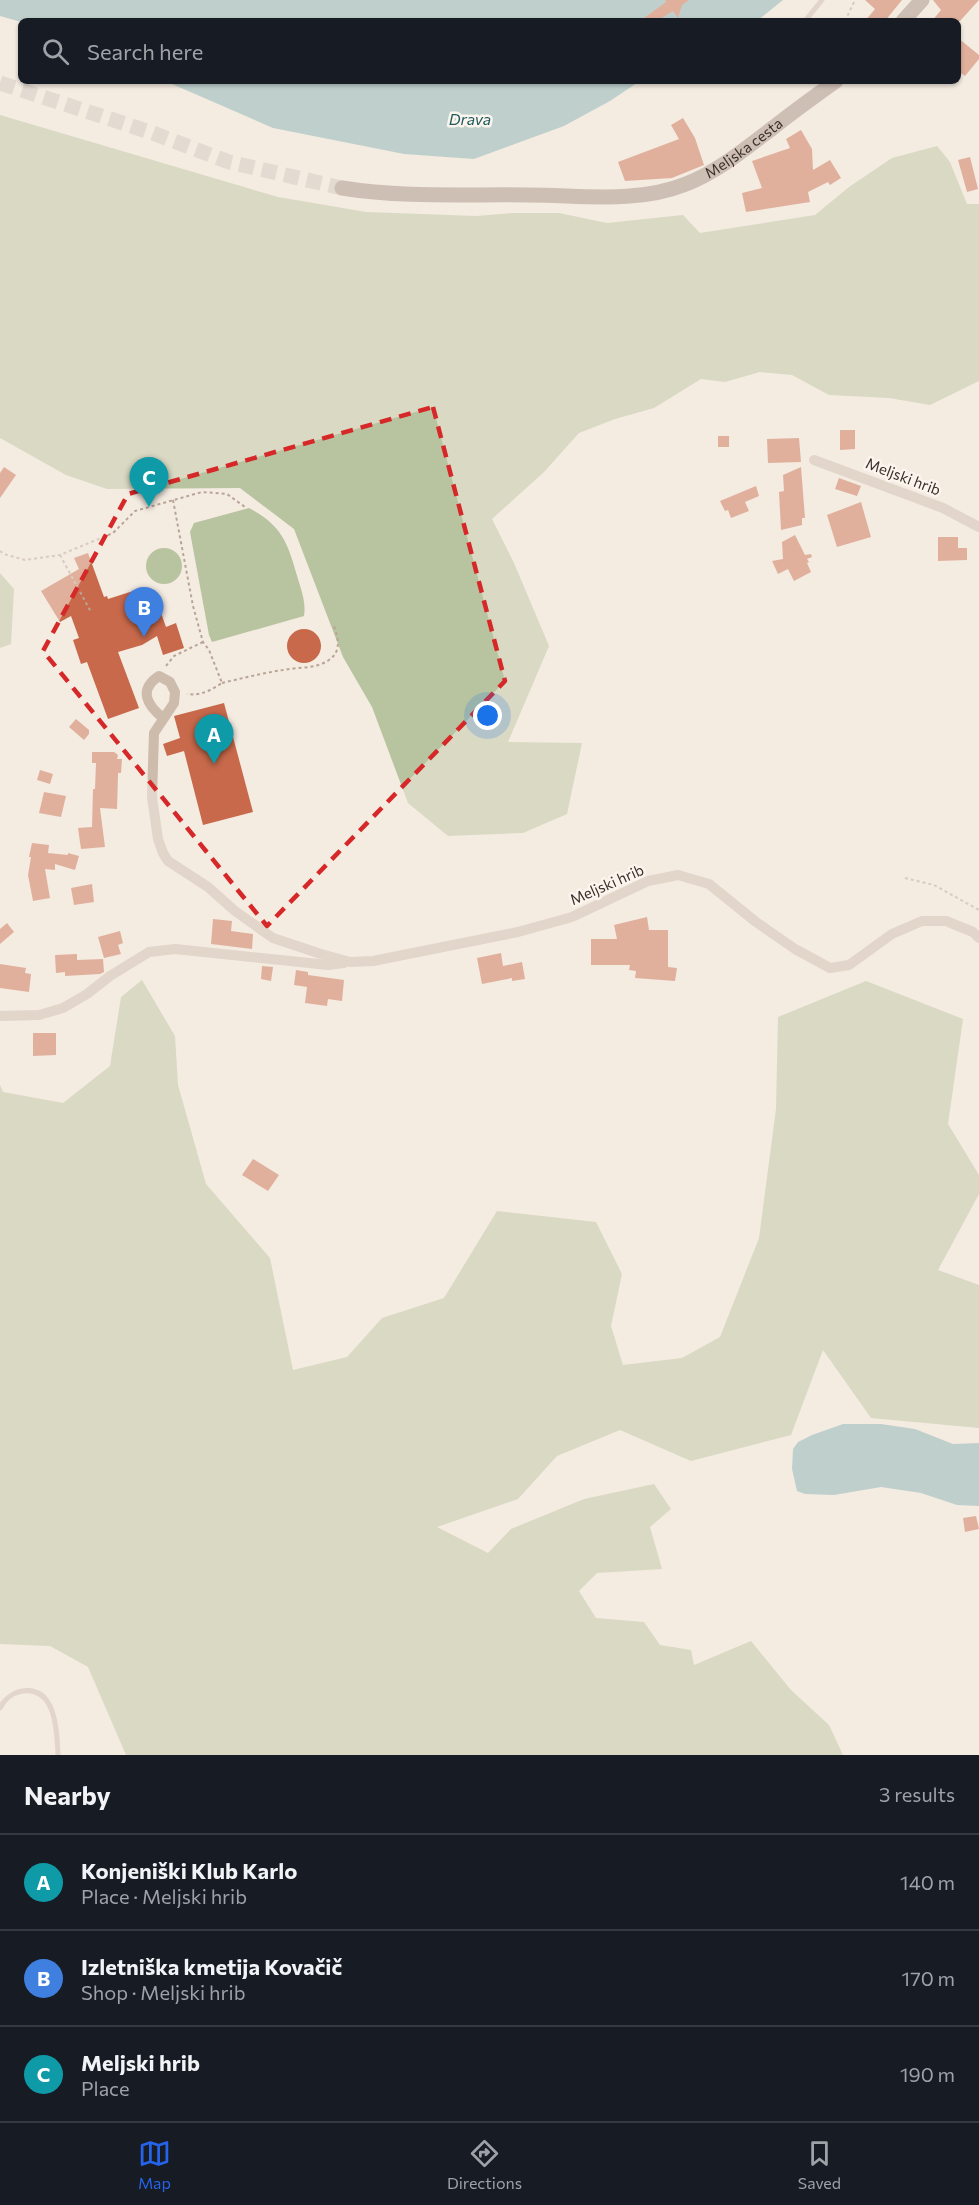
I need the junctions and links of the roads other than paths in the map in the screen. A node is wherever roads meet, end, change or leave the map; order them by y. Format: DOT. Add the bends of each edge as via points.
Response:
graph roads {
  1 [pos="822,0"];
  2 [pos="922,0"];
  3 [pos="808,18"];
  4 [pos="906,18"];
  5 [pos="832,84"];
  6 [pos="342,188"];
  7 [pos="814,460"];
  8 [pos="979,527"];
  9 [pos="163,718"];
  10 [pos="979,938"];
  11 [pos="350,962"];
  12 [pos="0,1016"];
  13 [pos="0,1708"];
  14 [pos="58,1755"];
  1 -- 3 [label="lane"];
  2 -- 4 [label="street"];
  5 -- 6 [label="street, Meljska cesta" via="710,173 640,196 406,195"];
  7 -- 8 [label="street, Meljski hrib" via="943,508"];
  9 -- 9 [label="street, Meljski hrib" via="174,704 175,692 170,682 159,676 150,682 146,692 150,707"];
  9 -- 11 [label="street, Meljski hrib" via="154,733 152,796 158,839 168,861 273,938"];
  10 -- 11 [label="street, Meljski hrib" via="946,921 922,921 892,934 849,965 830,968 795,949 709,885 678,875 648,881 572,917 518,932 405,956"];
  11 -- 12 [label="street, Meljski hrib" via="328,965 174,949 149,952 63,1008 39,1015"];
  13 -- 14 [label="lane" via="17,1692 31,1690 44,1696 58,1733"];
}
